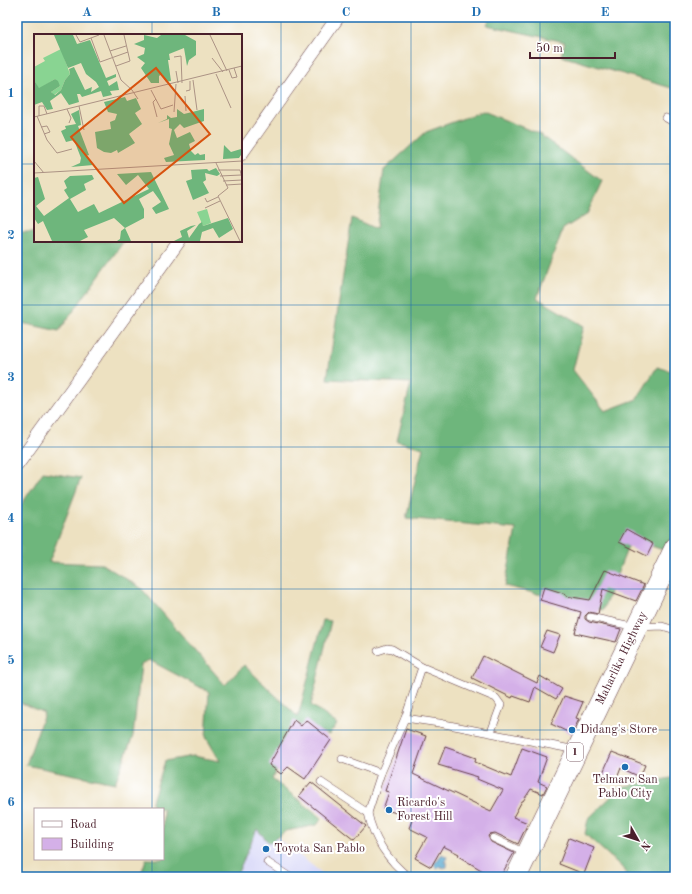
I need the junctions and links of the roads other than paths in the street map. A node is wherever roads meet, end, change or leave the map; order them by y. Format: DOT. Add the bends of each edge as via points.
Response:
graph roads {
  1 [pos="338,17"];
  2 [pos="666,118"];
  3 [pos="675,123"];
  4 [pos="242,153"];
  5 [pos="178,242"];
  6 [pos="17,465"];
  7 [pos="675,548"];
  8 [pos="590,617"];
  9 [pos="636,627"];
  10 [pos="675,630"];
  11 [pos="378,652"];
  12 [pos="422,667"];
  13 [pos="405,718"];
  14 [pos="491,732"];
  15 [pos="576,750"];
  16 [pos="342,759"];
  17 [pos="381,773"];
  18 [pos="321,782"];
  19 [pos="368,813"];
  20 [pos="493,838"];
  21 [pos="527,854"];
  22 [pos="266,862"];
  23 [pos="290,877"];
  24 [pos="408,877"];
  25 [pos="516,877"];
  1 -- 4 [label="street"];
  2 -- 3 [label="lane"];
  5 -- 6 [label="street"];
  7 -- 9 [label="main road, Maharlika Highway / 1"];
  8 -- 9 [label="lane"];
  9 -- 10 [label="lane" via="662,626"];
  9 -- 15 [label="main road, Maharlika Highway / 1"];
  11 -- 12 [label="lane" via="387,648 392,649"];
  12 -- 13 [label="lane"];
  12 -- 14 [label="lane" via="496,698 501,705"];
  13 -- 14 [label="lane"];
  13 -- 17 [label="lane"];
  14 -- 15 [label="lane"];
  15 -- 21 [label="main road, Maharlika Highway / 1"];
  16 -- 17 [label="lane"];
  17 -- 19 [label="lane"];
  18 -- 19 [label="lane"];
  19 -- 24 [label="lane" via="372,830 382,848"];
  20 -- 21 [label="lane"];
  21 -- 25 [label="main road, Maharlika Highway / 1"];
  22 -- 23 [label="lane"];
}
